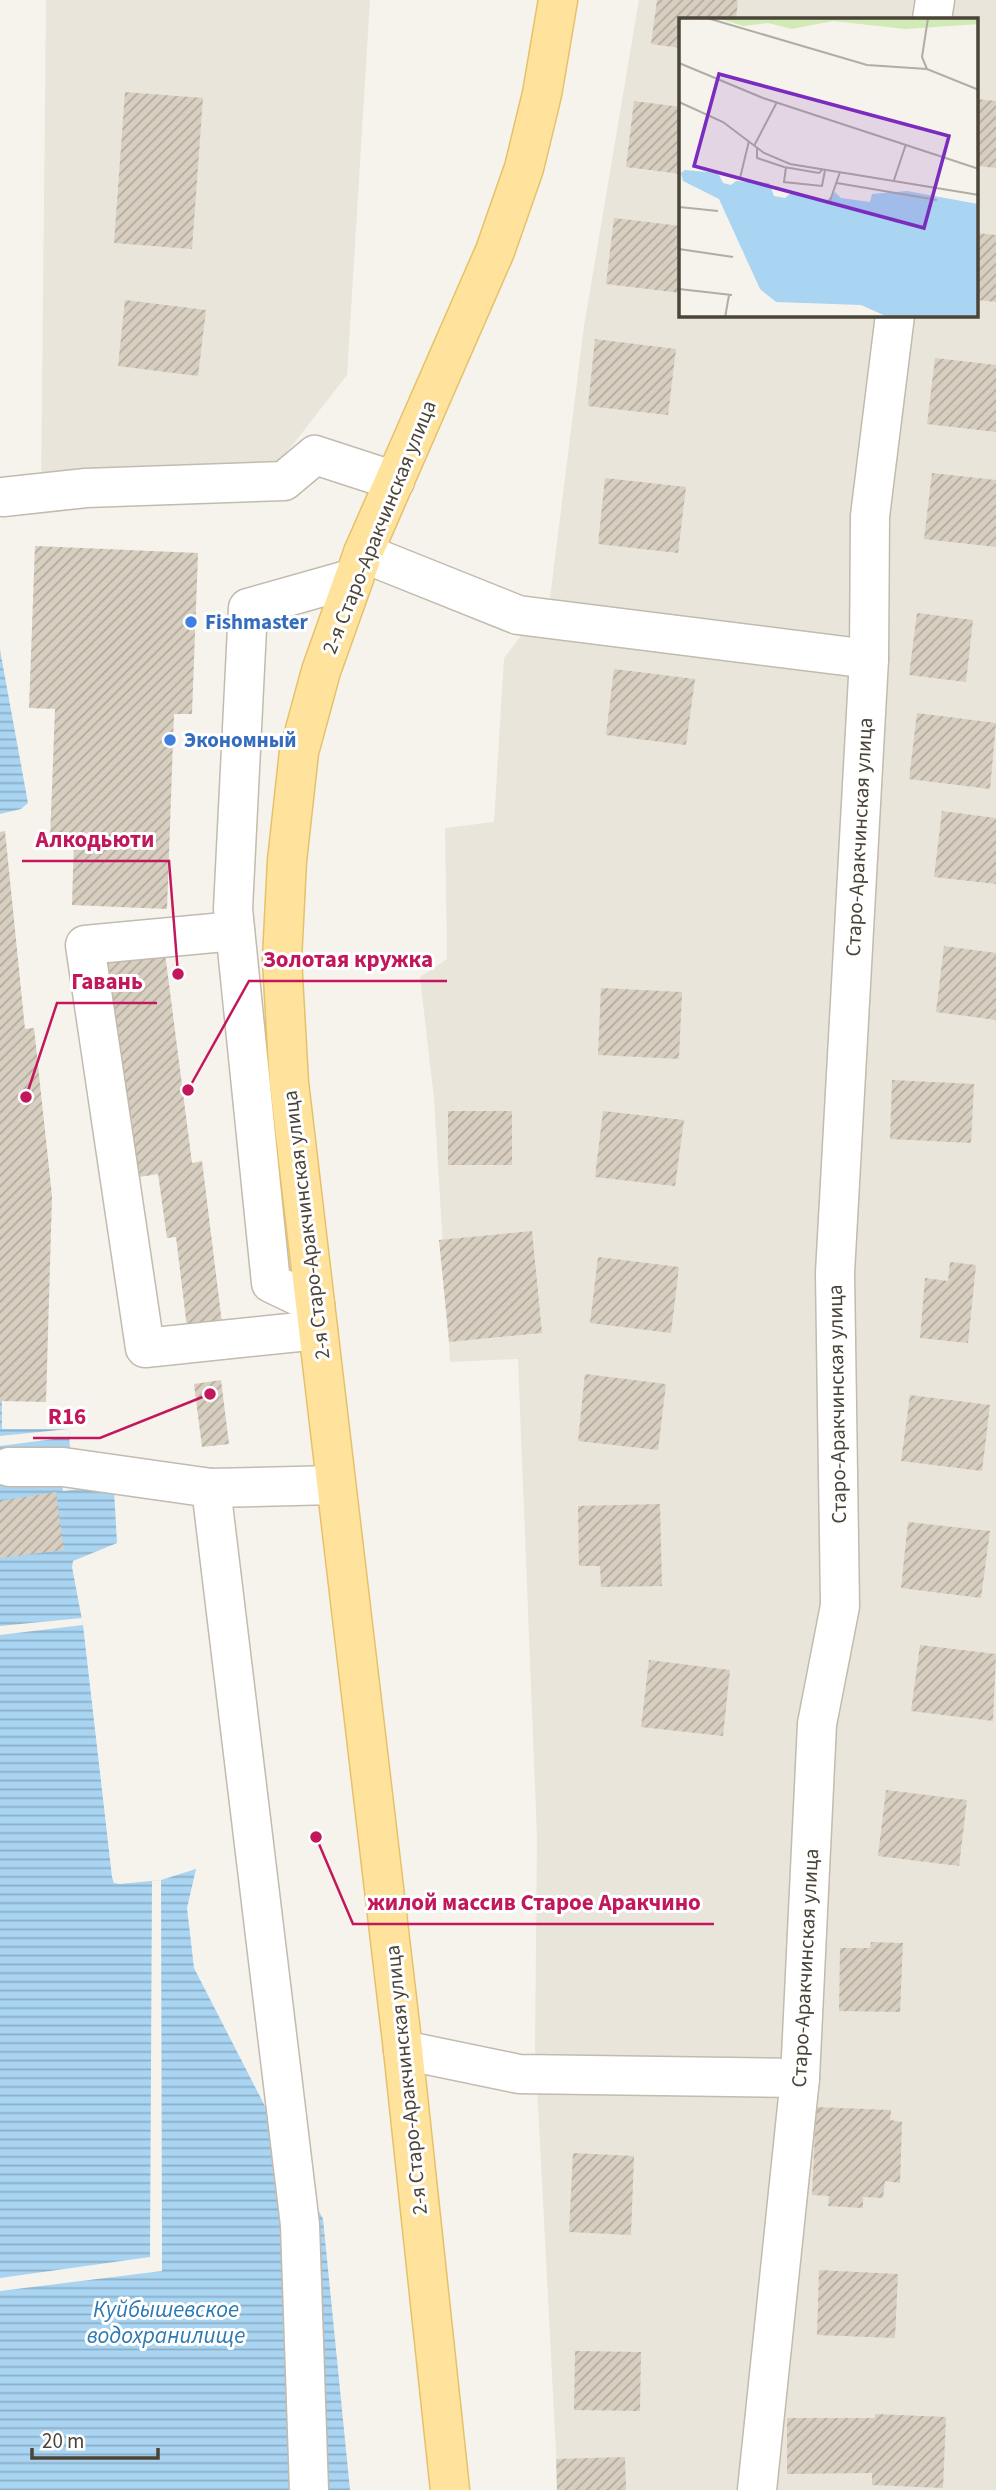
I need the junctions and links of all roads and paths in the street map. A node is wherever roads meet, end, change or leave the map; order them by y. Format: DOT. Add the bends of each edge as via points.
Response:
graph roads {
  1 [pos="558,0"];
  2 [pos="935,0"];
  3 [pos="932,18"];
  4 [pos="895,317"];
  5 [pos="395,481"];
  6 [pos="3,497"];
  7 [pos="359,566"];
  8 [pos="869,659"];
  9 [pos="235,931"];
  10 [pos="317,1317"];
  11 [pos="9,1467"];
  12 [pos="335,1485"];
  13 [pos="211,1488"];
  14 [pos="403,2050"];
  15 [pos="800,2078"];
  16 [pos="309,2490"];
  17 [pos="450,2490"];
  18 [pos="757,2490"];
  1 -- 5 [label="main road, 2-я Старо-Аракчинская улица" via="524,169 495,251"];
  2 -- 3 [label="street"];
  4 -- 8 [label="street, Старо-Аракчинская улица" via="870,516"];
  5 -- 6 [label="street" via="315,455 285,481 86,488"];
  5 -- 7 [label="main road, 2-я Старо-Аракчинская улица"];
  7 -- 8 [label="street" via="518,615"];
  7 -- 9 [label="street" via="248,608"];
  7 -- 10 [label="main road, 2-я Старо-Аракчинская улица" via="321,671 299,752 287,862 282,959 289,1083"];
  8 -- 15 [label="street, Старо-Аракчинская улица" via="835,1273 840,1606 817,1724"];
  9 -- 10 [label="street" via="271,1283"];
  9 -- 10 [label="street" via="85,945 145,1348"];
  10 -- 12 [label="main road, 2-я Старо-Аракчинская улица"];
  11 -- 13 [label="street" via="63,1467"];
  12 -- 13 [label="street"];
  12 -- 14 [label="main road, 2-я Старо-Аракчинская улица"];
  13 -- 16 [label="street" via="300,2225"];
  14 -- 15 [label="street" via="519,2074"];
  14 -- 17 [label="main road, 2-я Старо-Аракчинская улица"];
  15 -- 18 [label="street, Старо-Аракчинская улица"];
}
